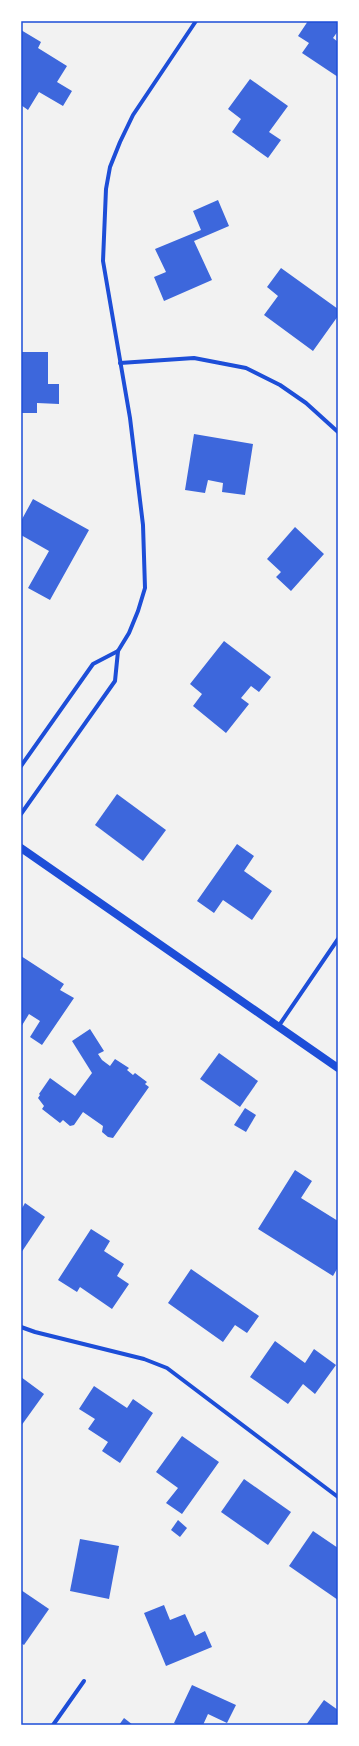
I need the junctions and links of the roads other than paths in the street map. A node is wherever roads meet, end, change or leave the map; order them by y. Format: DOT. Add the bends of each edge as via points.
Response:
graph roads {
  1 [pos="196,21"];
  2 [pos="120,363"];
  3 [pos="338,432"];
  4 [pos="118,651"];
  5 [pos="21,766"];
  6 [pos="21,814"];
  7 [pos="21,848"];
  8 [pos="338,939"];
  9 [pos="278,1026"];
  10 [pos="338,1068"];
  11 [pos="21,1328"];
  12 [pos="338,1497"];
  13 [pos="84,1681"];
  14 [pos="53,1725"];
  1 -- 2 [label="street" via="133,114 110,167 106,189 103,261"];
  2 -- 3 [label="street" via="194,358 246,368 306,403"];
  2 -- 4 [label="street" via="130,418 143,525 145,588 129,633"];
  4 -- 5 [label="street" via="93,664"];
  4 -- 6 [label="street" via="115,681"];
  7 -- 9 [label="main road"];
  8 -- 9 [label="street"];
  9 -- 10 [label="main road"];
  11 -- 12 [label="street" via="144,1359 167,1368"];
  13 -- 14 [label="street"];
}
